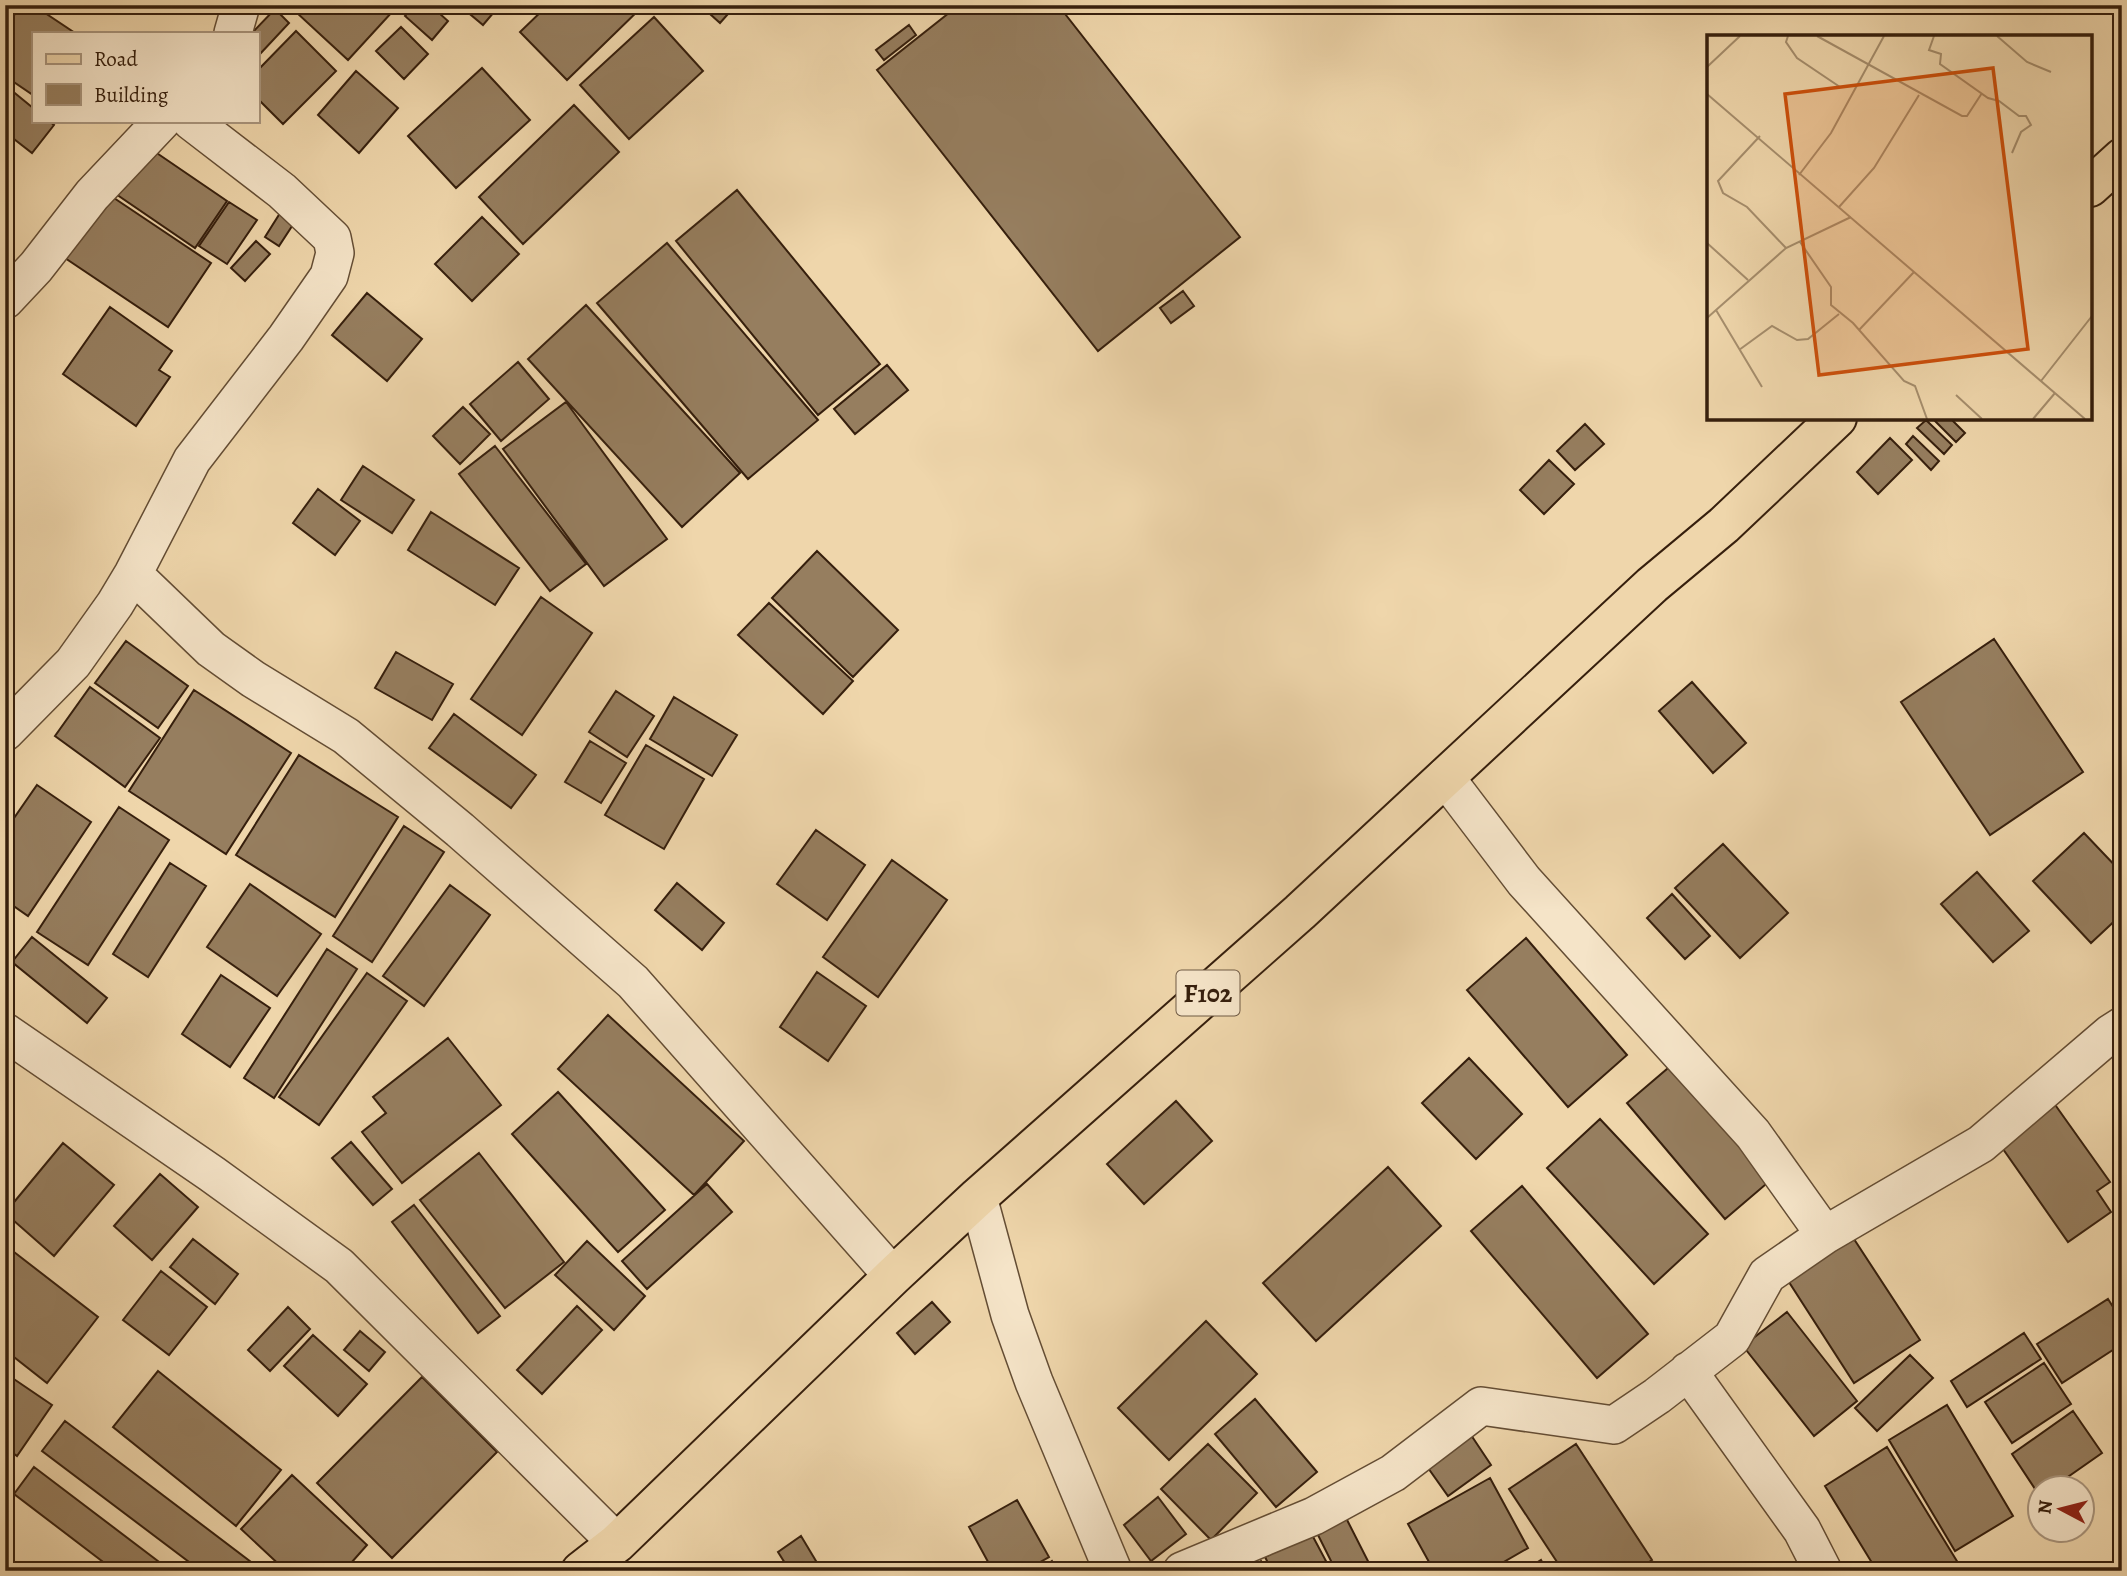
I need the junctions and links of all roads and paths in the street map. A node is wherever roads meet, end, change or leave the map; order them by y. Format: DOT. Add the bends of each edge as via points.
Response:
graph roads {
  1 [pos="242,5"];
  2 [pos="233,32"];
  3 [pos="161,122"];
  4 [pos="192,122"];
  5 [pos="2122,158"];
  6 [pos="2092,185"];
  7 [pos="5,300"];
  8 [pos="1835,420"];
  9 [pos="133,574"];
  10 [pos="5,733"];
  11 [pos="1444,777"];
  12 [pos="2122,1026"];
  13 [pos="5,1032"];
  14 [pos="978,1197"];
  15 [pos="1825,1235"];
  16 [pos="893,1276"];
  17 [pos="1688,1371"];
  18 [pos="617,1544"];
  19 [pos="581,1571"];
  20 [pos="1112,1571"];
  21 [pos="1182,1571"];
  22 [pos="1824,1571"];
  1 -- 2 [label="street"];
  3 -- 7 [label="street" via="92,195"];
  4 -- 9 [label="street" via="314,219 332,237 335,253 329,276 192,460"];
  5 -- 6 [label="main road"];
  8 -- 11 [label="main road, F102"];
  9 -- 10 [label="street" via="73,663"];
  9 -- 16 [label="street" via="211,649 346,736 633,982"];
  11 -- 14 [label="main road, F102" via="1300,912"];
  11 -- 15 [label="street" via="1524,881 1754,1134"];
  12 -- 15 [label="street" via="1981,1144"];
  13 -- 18 [label="street" via="338,1266"];
  14 -- 16 [label="main road, F102"];
  14 -- 20 [label="street" via="1010,1315 1034,1382"];
  15 -- 17 [label="street" via="1767,1275 1732,1338"];
  16 -- 18 [label="main road, F102"];
  17 -- 21 [label="street" via="1614,1425 1480,1406 1382,1479 1314,1517"];
  17 -- 22 [label="street" via="1802,1530"];
  18 -- 19 [label="main road, F102"];
}
